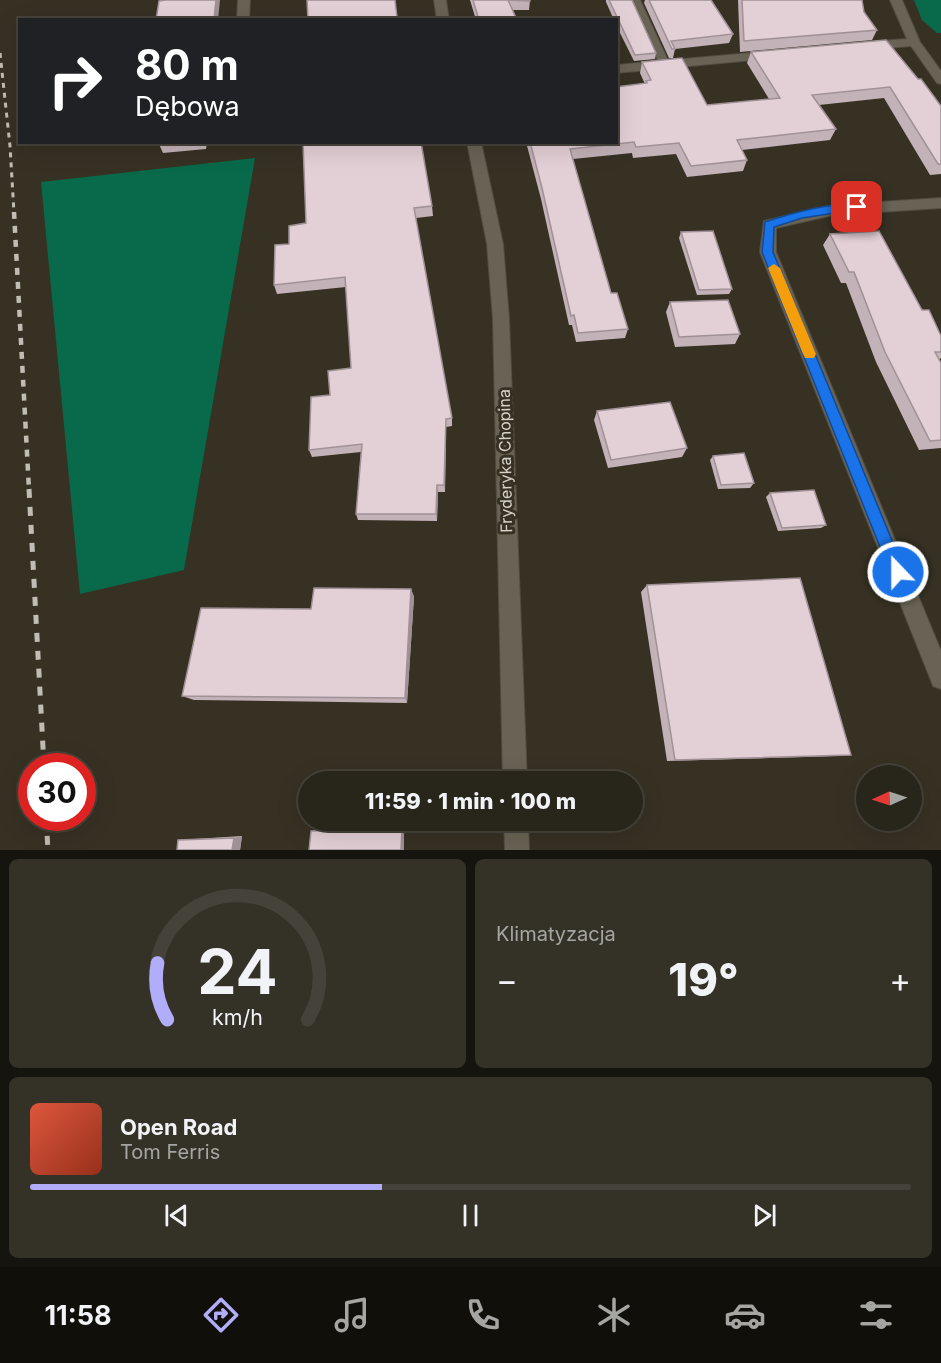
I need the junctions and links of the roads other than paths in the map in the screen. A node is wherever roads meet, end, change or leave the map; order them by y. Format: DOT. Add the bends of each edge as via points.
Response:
graph roads {
  1 [pos="244,0"];
  2 [pos="440,0"];
  3 [pos="635,0"];
  4 [pos="896,0"];
  5 [pos="243,18"];
  6 [pos="443,18"];
  7 [pos="914,42"];
  8 [pos="855,47"];
  9 [pos="784,54"];
  10 [pos="665,65"];
  11 [pos="618,69"];
  12 [pos="941,80"];
  13 [pos="474,144"];
  14 [pos="941,203"];
  15 [pos="941,678"];
  16 [pos="515,771"];
  17 [pos="517,831"];
  18 [pos="518,850"];
  1 -- 5 [label="street"];
  2 -- 6 [label="street"];
  3 -- 10 [label="lane"];
  4 -- 7 [label="street"];
  7 -- 8 [label="street"];
  7 -- 12 [label="street"];
  9 -- 10 [label="street"];
  10 -- 11 [label="street"];
  13 -- 16 [label="street, Fryderyka Chopina" via="495,244 501,319"];
  14 -- 15 [label="street" via="836,208 801,214 769,225 768,252"];
  17 -- 18 [label="street"];
}
